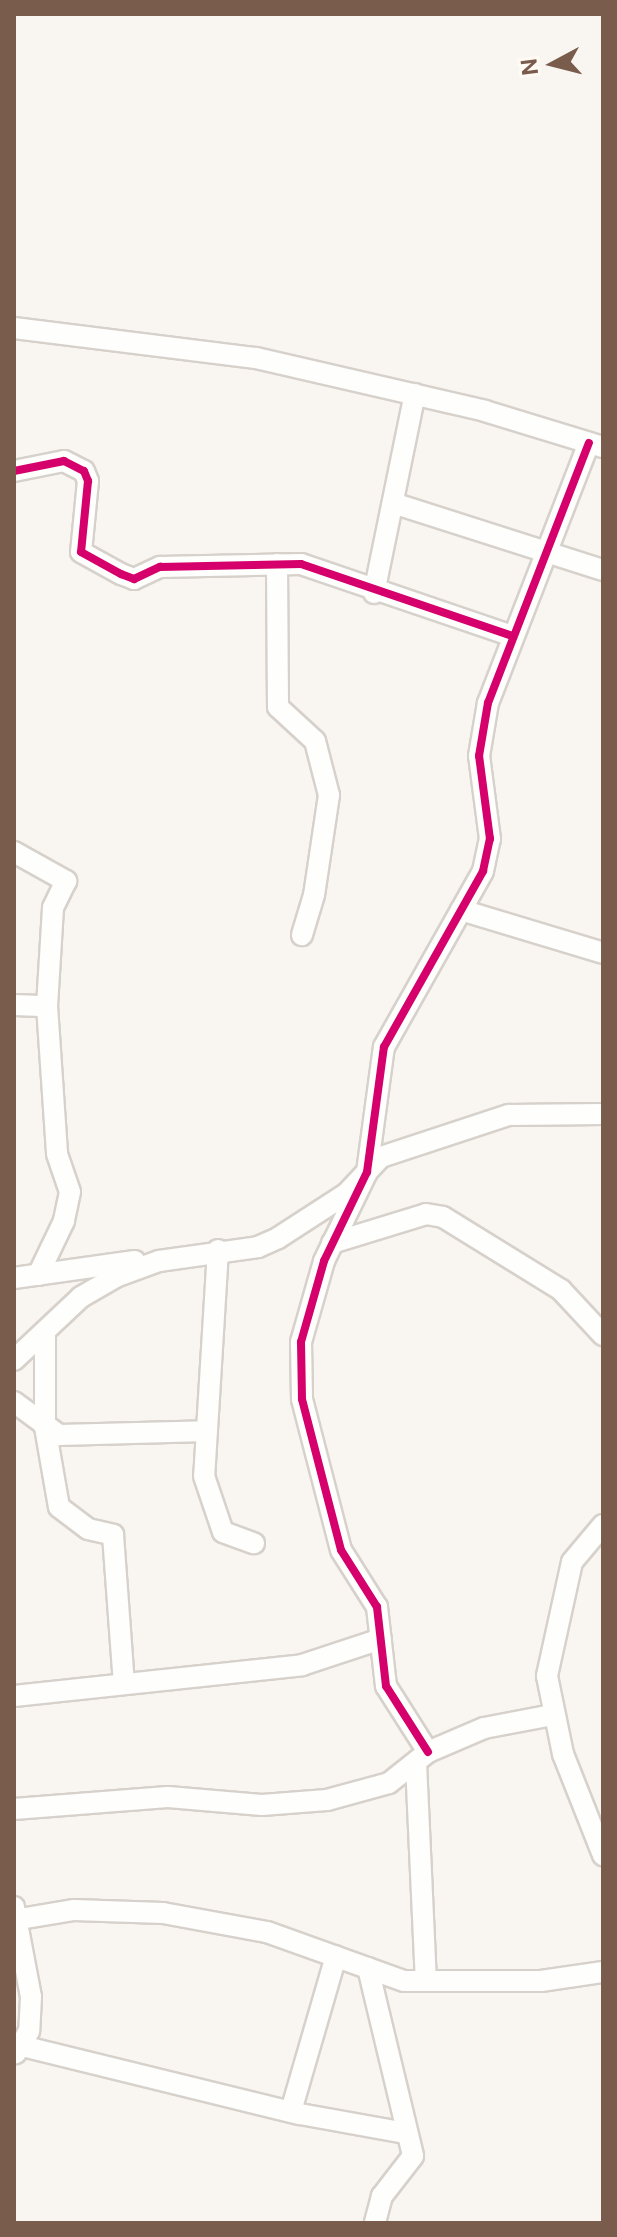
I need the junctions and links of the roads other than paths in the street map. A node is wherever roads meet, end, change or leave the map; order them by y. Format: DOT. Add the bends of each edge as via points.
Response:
graph roads {
  1 [pos="14,328"];
  2 [pos="415,394"];
  3 [pos="596,445"];
  4 [pos="14,471"];
  5 [pos="393,503"];
  6 [pos="545,550"];
  7 [pos="277,564"];
  8 [pos="603,570"];
  9 [pos="374,593"];
  10 [pos="512,636"];
  11 [pos="14,852"];
  12 [pos="461,910"];
  13 [pos="302,935"];
  14 [pos="603,953"];
  15 [pos="14,1005"];
  16 [pos="47,1006"];
  17 [pos="603,1114"];
  18 [pos="367,1172"];
  19 [pos="332,1243"];
  20 [pos="218,1250"];
  21 [pos="159,1261"];
  22 [pos="38,1275"];
  23 [pos="14,1278"];
  24 [pos="45,1333"];
  25 [pos="603,1335"];
  26 [pos="14,1360"];
  27 [pos="14,1402"];
  28 [pos="45,1427"];
  29 [pos="207,1431"];
  30 [pos="603,1525"];
  31 [pos="254,1543"];
  32 [pos="381,1639"];
  33 [pos="124,1684"];
  34 [pos="14,1696"];
  35 [pos="552,1715"];
  36 [pos="422,1757"];
  37 [pos="14,1809"];
  38 [pos="603,1855"];
  39 [pos="15,1915"];
  40 [pos="336,1956"];
  41 [pos="368,1968"];
  42 [pos="603,1972"];
  43 [pos="426,1981"];
  44 [pos="17,2048"];
  45 [pos="291,2111"];
  46 [pos="406,2133"];
  47 [pos="375,2223"];
  1 -- 2 [label="street" via="213,350"];
  2 -- 3 [label="street"];
  2 -- 5 [label="street"];
  3 -- 6 [label="street"];
  4 -- 7 [label="street" via="64,461 84,471 88,481 81,552 134,579 160,567"];
  5 -- 6 [label="street"];
  5 -- 9 [label="street"];
  6 -- 8 [label="street"];
  6 -- 10 [label="street"];
  7 -- 9 [label="street" via="327,570"];
  7 -- 13 [label="street" via="278,707 315,741 329,795 314,895"];
  9 -- 10 [label="street"];
  10 -- 12 [label="street" via="488,703 479,751 489,853"];
  11 -- 16 [label="street" via="36,868 65,878 53,908"];
  12 -- 14 [label="street"];
  12 -- 18 [label="street" via="384,1047"];
  15 -- 16 [label="street"];
  16 -- 22 [label="street" via="57,1154 70,1192 64,1221"];
  17 -- 18 [label="street" via="509,1115 381,1157"];
  18 -- 19 [label="street"];
  18 -- 20 [label="street" via="346,1194 278,1238 258,1247"];
  19 -- 25 [label="street" via="426,1214 443,1217 561,1290"];
  19 -- 32 [label="street" via="306,1315 302,1399 342,1555 376,1603"];
  20 -- 21 [label="street"];
  20 -- 29 [label="street"];
  21 -- 22 [label="street"];
  21 -- 24 [label="street" via="88,1293"];
  22 -- 23 [label="street"];
  24 -- 26 [label="street"];
  24 -- 28 [label="street"];
  27 -- 28 [label="street"];
  28 -- 29 [label="street" via="72,1435"];
  28 -- 33 [label="street" via="60,1512 88,1529 113,1535"];
  29 -- 31 [label="street" via="204,1476 210,1506 223,1532"];
  30 -- 35 [label="street" via="580,1547 566,1581 548,1666"];
  32 -- 33 [label="street" via="302,1665"];
  32 -- 36 [label="street" via="383,1679"];
  33 -- 34 [label="street"];
  35 -- 36 [label="street" via="484,1728"];
  35 -- 38 [label="street"];
  36 -- 37 [label="street" via="389,1783 305,1803 168,1797"];
  36 -- 43 [label="street"];
  39 -- 40 [label="street" via="74,1910 163,1913 267,1932"];
  39 -- 44 [label="street" via="31,1997 29,2031"];
  40 -- 41 [label="street"];
  40 -- 45 [label="street"];
  41 -- 43 [label="street" via="404,1981"];
  41 -- 46 [label="street"];
  42 -- 43 [label="street" via="541,1981"];
  44 -- 45 [label="street"];
  45 -- 46 [label="street"];
  46 -- 47 [label="street" via="413,2160 382,2196"];
}
